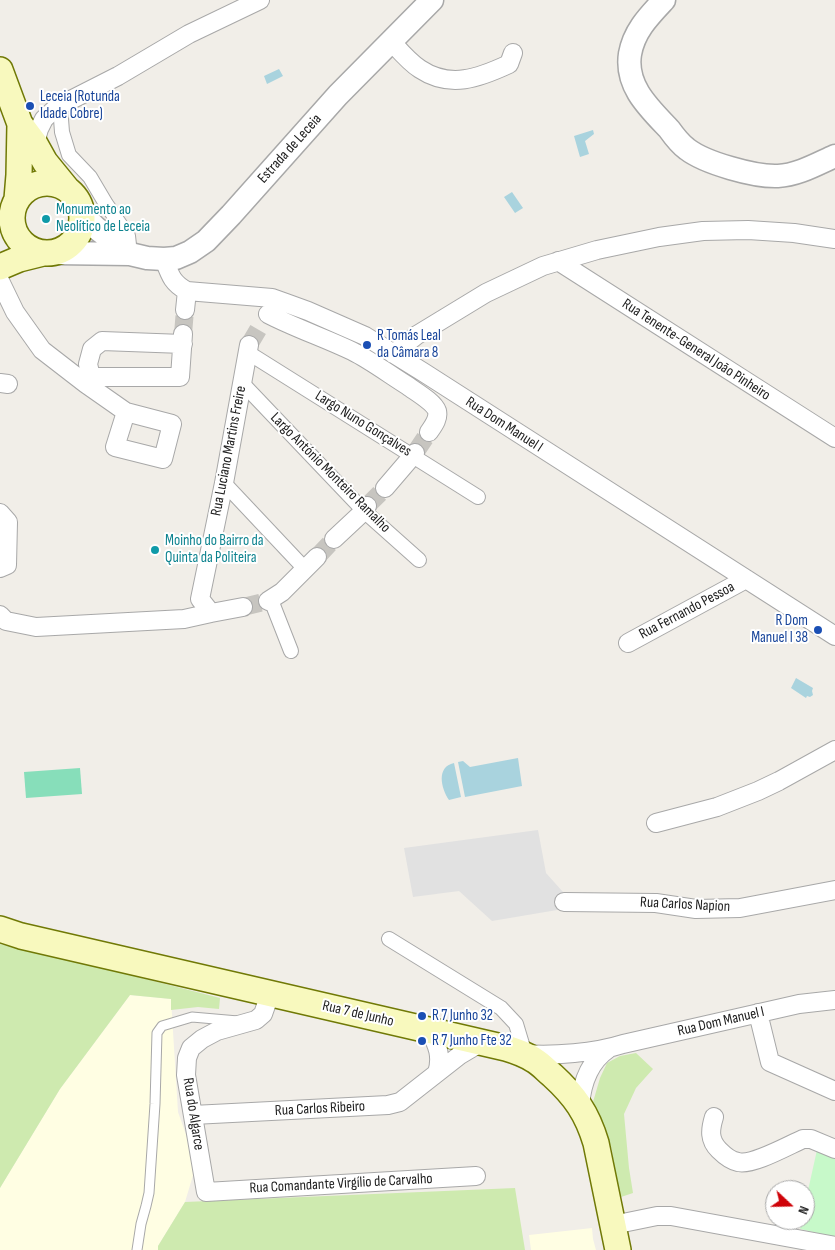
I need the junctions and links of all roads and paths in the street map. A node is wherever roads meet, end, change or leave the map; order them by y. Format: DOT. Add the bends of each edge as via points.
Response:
graph roads {
  1 [pos="260,0"];
  2 [pos="432,0"];
  3 [pos="664,0"];
  4 [pos="392,41"];
  5 [pos="513,53"];
  6 [pos="0,70"];
  7 [pos="60,106"];
  8 [pos="17,118"];
  9 [pos="35,144"];
  10 [pos="835,156"];
  11 [pos="74,198"];
  12 [pos="15,204"];
  13 [pos="0,238"];
  14 [pos="835,239"];
  15 [pos="49,253"];
  16 [pos="130,254"];
  17 [pos="164,259"];
  18 [pos="558,261"];
  19 [pos="0,267"];
  20 [pos="0,281"];
  21 [pos="187,291"];
  22 [pos="186,310"];
  23 [pos="267,312"];
  24 [pos="248,349"];
  25 [pos="393,354"];
  26 [pos="89,380"];
  27 [pos="243,384"];
  28 [pos="126,412"];
  29 [pos="429,432"];
  30 [pos="835,438"];
  31 [pos="414,454"];
  32 [pos="224,483"];
  33 [pos="385,488"];
  34 [pos="478,497"];
  35 [pos="365,509"];
  36 [pos="0,513"];
  37 [pos="334,539"];
  38 [pos="419,560"];
  39 [pos="311,563"];
  40 [pos="4,566"];
  41 [pos="746,580"];
  42 [pos="270,601"];
  43 [pos="243,607"];
  44 [pos="211,613"];
  45 [pos="0,616"];
  46 [pos="835,636"];
  47 [pos="628,643"];
  48 [pos="291,651"];
  49 [pos="835,750"];
  50 [pos="656,823"];
  51 [pos="835,890"];
  52 [pos="564,902"];
  53 [pos="0,929"];
  54 [pos="388,939"];
  55 [pos="270,994"];
  56 [pos="835,1000"];
  57 [pos="758,1014"];
  58 [pos="246,1022"];
  59 [pos="429,1030"];
  60 [pos="482,1042"];
  61 [pos="608,1049"];
  62 [pos="524,1054"];
  63 [pos="437,1073"];
  64 [pos="835,1091"];
  65 [pos="580,1105"];
  66 [pos="193,1115"];
  67 [pos="714,1118"];
  68 [pos="835,1149"];
  69 [pos="476,1176"];
  70 [pos="206,1192"];
  71 [pos="613,1225"];
  72 [pos="835,1246"];
  73 [pos="137,1250"];
  74 [pos="618,1250"];
  1 -- 7 [label="street" via="188,34"];
  2 -- 4 [label="street, Estrada de Leceia"];
  3 -- 10 [label="street" via="638,30 630,55 630,68 633,82 646,105 687,149 714,163 767,176 791,174"];
  4 -- 5 [label="street" via="419,69 436,78 461,80 488,74 509,64"];
  4 -- 17 [label="street, Estrada de Leceia" via="338,95 206,241 190,252"];
  6 -- 8 [label="main road"];
  7 -- 9 [label="street" via="44,119"];
  7 -- 16 [label="street" via="68,155 90,177 128,236"];
  8 -- 9 [label="main road"];
  8 -- 12 [label="main road" via="20,175"];
  9 -- 11 [label="main road"];
  11 -- 12 [label="main road" via="57,184 46,183 25,191"];
  11 -- 15 [label="main road" via="82,218 75,240 66,248"];
  11 -- 16 [label="street, Estrada de Leceia" via="96,228"];
  12 -- 13 [label="main road"];
  12 -- 15 [label="main road" via="12,222 15,233 32,250"];
  14 -- 18 [label="street" via="748,230 703,232 659,237"];
  15 -- 16 [label="street, Estrada de Leceia"];
  15 -- 19 [label="main road, Estrada de Leceia"];
  16 -- 17 [label="street, Estrada de Leceia"];
  17 -- 21 [label="street" via="171,279"];
  18 -- 25 [label="street" via="486,293 417,335"];
  18 -- 30 [label="street, Rua Tenente-General João Pinheiro"];
  20 -- 26 [label="street" via="42,350"];
  21 -- 22 [label="street"];
  21 -- 23 [label="street, Rua Dom Manuel I"];
  23 -- 25 [label="street, Rua Dom Manuel I" via="308,310 365,336"];
  23 -- 29 [label="street" via="291,326 354,352 421,395 438,413"];
  24 -- 27 [label="street, Rua Luciano Martins Freire"];
  24 -- 31 [label="street, Largo Nuno Gonçalves"];
  25 -- 41 [label="street, Rua Dom Manuel I"];
  26 -- 26 [label="street" via="180,377 183,339 102,341 92,348"];
  26 -- 28 [label="street"];
  27 -- 32 [label="street, Rua Luciano Martins Freire"];
  27 -- 35 [label="street, Largo António Monteiro Ramalho"];
  31 -- 33 [label="street"];
  31 -- 34 [label="street, Largo Nuno Gonçalves"];
  32 -- 39 [label="street"];
  32 -- 44 [label="street, Rua Luciano Martins Freire" via="200,599"];
  35 -- 37 [label="street"];
  35 -- 38 [label="street, Largo António Monteiro Ramalho"];
  36 -- 40 [label="street" via="8,522"];
  39 -- 42 [label="street"];
  41 -- 46 [label="street, Rua Dom Manuel I"];
  41 -- 47 [label="street, Rua Fernando Pessoa"];
  42 -- 48 [label="street"];
  43 -- 44 [label="street"];
  44 -- 45 [label="street" via="184,619 36,627 6,621"];
  49 -- 50 [label="street" via="758,791 717,807"];
  51 -- 52 [label="street, Rua Carlos Napion" via="740,908"];
  53 -- 55 [label="main road, Rua 7 de Junho"];
  54 -- 62 [label="street" via="501,1008 516,1024"];
  55 -- 58 [label="street, Rua do Algarce" via="264,1014"];
  55 -- 59 [label="main road, Rua 7 de Junho"];
  56 -- 57 [label="street, Rua Dom Manuel I" via="799,1004"];
  57 -- 61 [label="street, Rua Dom Manuel I"];
  57 -- 64 [label="street" via="770,1062"];
  58 -- 66 [label="street, Rua do Algarce" via="216,1031 191,1048 186,1075"];
  58 -- 73 [label="lane" via="192,1017 162,1026 158,1033 149,1193"];
  59 -- 60 [label="main road, Rua 7 de Junho"];
  59 -- 63 [label="street" via="439,1050"];
  60 -- 62 [label="main road, Rua 7 de Junho"];
  60 -- 63 [label="street, Rua Carlos Ribeiro"];
  61 -- 62 [label="street, Rua Dom Manuel I"];
  61 -- 65 [label="street" via="593,1062 586,1075"];
  62 -- 65 [label="main road, Rua 7 de Junho" via="556,1079"];
  63 -- 66 [label="street, Rua Carlos Ribeiro" via="400,1102 388,1105"];
  65 -- 71 [label="main road, Rua 7 de Junho" via="596,1143"];
  66 -- 70 [label="street, Rua do Algarce"];
  67 -- 68 [label="street" via="710,1130 713,1141 722,1153 738,1162 748,1162 803,1139"];
  69 -- 70 [label="street, Rua Comandante Virgílio de Carvalho"];
  71 -- 72 [label="street" via="671,1216"];
  71 -- 74 [label="main road, Rua 7 de Junho"];
}
